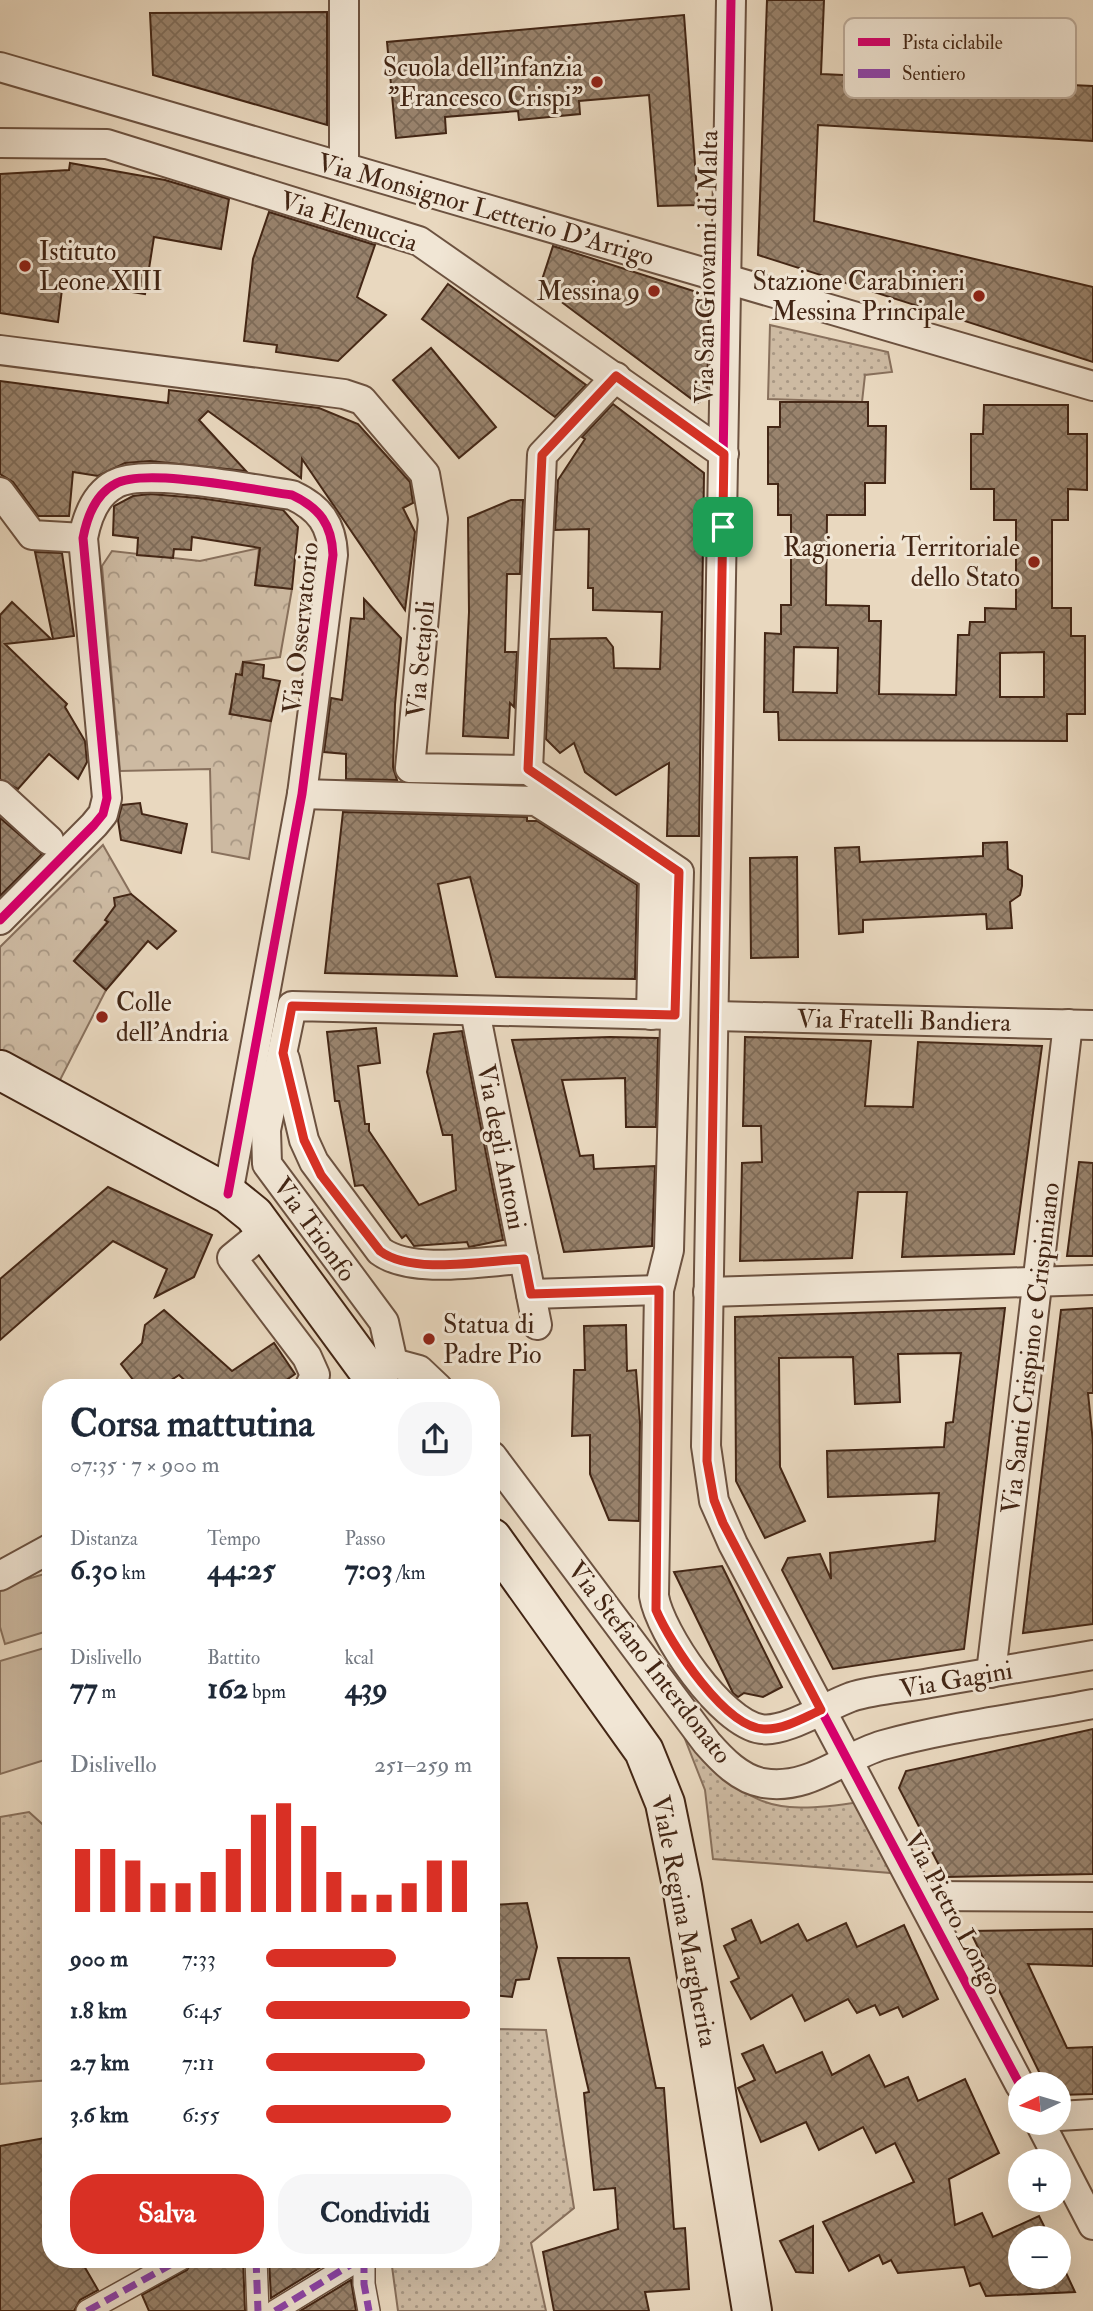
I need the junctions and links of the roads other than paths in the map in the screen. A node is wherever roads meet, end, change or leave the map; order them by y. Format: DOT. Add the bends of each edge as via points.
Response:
graph roads {
  1 [pos="344,0"];
  2 [pos="731,0"];
  3 [pos="0,67"];
  4 [pos="0,143"];
  5 [pos="344,167"];
  6 [pos="727,279"];
  7 [pos="0,350"];
  8 [pos="616,376"];
  9 [pos="1093,386"];
  10 [pos="724,454"];
  11 [pos="0,492"];
  12 [pos="83,538"];
  13 [pos="528,769"];
  14 [pos="302,794"];
  15 [pos="0,795"];
  16 [pos="49,839"];
  17 [pos="0,920"];
  18 [pos="475,1011"];
  19 [pos="663,1015"];
  20 [pos="715,1016"];
  21 [pos="1080,1024"];
  22 [pos="283,1053"];
  23 [pos="0,1070"];
  24 [pos="228,1195"];
  25 [pos="265,1230"];
  26 [pos="524,1259"];
  27 [pos="1093,1280"];
  28 [pos="1037,1282"];
  29 [pos="659,1290"];
  30 [pos="708,1292"];
  31 [pos="531,1294"];
  32 [pos="537,1325"];
  33 [pos="382,1375"];
  34 [pos="313,1379"];
  35 [pos="428,1379"];
  36 [pos="500,1467"];
  37 [pos="500,1549"];
  38 [pos="42,1553"];
  39 [pos="0,1576"];
  40 [pos="1093,1655"];
  41 [pos="991,1673"];
  42 [pos="1093,1704"];
  43 [pos="821,1710"];
  44 [pos="849,1761"];
  45 [pos="921,1896"];
  46 [pos="1093,1897"];
  47 [pos="1013,2072"];
  48 [pos="1093,2114"];
  49 [pos="1071,2115"];
  50 [pos="1046,2135"];
  51 [pos="1093,2225"];
  52 [pos="165,2268"];
  53 [pos="256,2268"];
  54 [pos="347,2268"];
  55 [pos="363,2268"];
  56 [pos="87,2311"];
  57 [pos="258,2311"];
  58 [pos="275,2311"];
  59 [pos="369,2311"];
  60 [pos="752,2311"];
  1 -- 5 [label="street"];
  2 -- 6 [label="street, Via San Giovanni di Malta"];
  3 -- 5 [label="street, Via Monsignor Letterio D'Arrigo"];
  4 -- 8 [label="street, Via Elenuccia" via="107,144 419,240"];
  5 -- 6 [label="street, Via Monsignor Letterio D'Arrigo"];
  6 -- 9 [label="street, Via Monsignor Letterio D'Arrigo"];
  6 -- 10 [label="street, Via San Giovanni di Malta"];
  7 -- 13 [label="street, Via Setajoli" via="362,400 425,474 431,492 433,519 410,768"];
  8 -- 10 [label="street, Via Elenuccia"];
  8 -- 13 [label="street" via="542,455"];
  10 -- 20 [label="street, Via San Giovanni di Malta"];
  11 -- 12 [label="street" via="32,535"];
  12 -- 14 [label="street, Via Osservatorio" via="93,507 113,484 147,476 292,495 320,514 333,536 334,555"];
  12 -- 17 [label="street, Via Osservatorio" via="107,798 94,825"];
  13 -- 19 [label="street" via="679,872"];
  14 -- 19 [label="street" via="536,800 654,876"];
  14 -- 24 [label="street, Via Osservatorio"];
  15 -- 16 [label="street"];
  18 -- 19 [label="street"];
  18 -- 22 [label="street, Via Trionfo" via="292,1006"];
  18 -- 26 [label="street, Via degli Antoni"];
  19 -- 29 [label="street, Via Gagini" via="669,1250"];
  20 -- 21 [label="street, Via Fratelli Bandiera"];
  20 -- 30 [label="street, Via San Giovanni di Malta"];
  21 -- 28 [label="street, Via Santi Crispino e Crispiniano"];
  22 -- 26 [label="street" via="304,1140 314,1162 380,1251 415,1264"];
  22 -- 33 [label="street, Via Trionfo" via="266,1130 267,1164 384,1322"];
  23 -- 24 [label="main road"];
  24 -- 25 [label="main road"];
  25 -- 33 [label="main road"];
  25 -- 34 [label="street" via="232,1258 307,1357"];
  26 -- 31 [label="street, Via degli Antoni"];
  27 -- 28 [label="street"];
  28 -- 30 [label="street"];
  28 -- 41 [label="street, Via Santi Crispino e Crispiniano"];
  29 -- 31 [label="street"];
  29 -- 43 [label="street, Via Gagini" via="656,1610 707,1688 746,1724 766,1730"];
  30 -- 43 [label="street, Via San Giovanni di Malta" via="706,1446 714,1500"];
  31 -- 32 [label="street, Via degli Antoni"];
  33 -- 35 [label="street" via="419,1370"];
  36 -- 44 [label="street, Via Stefano Interdonato" via="722,1760 750,1779 772,1783 814,1778"];
  37 -- 60 [label="main road, Viale Regina Margherita" via="629,1728 662,1793 682,1886"];
  38 -- 39 [label="street"];
  40 -- 41 [label="street, Via Gagini"];
  41 -- 43 [label="street, Via Gagini" via="853,1696"];
  42 -- 44 [label="street, Via Gagini" via="881,1746"];
  43 -- 44 [label="street, Via San Giovanni di Malta"];
  44 -- 45 [label="street, Via Pietro Longo"];
  45 -- 46 [label="street"];
  45 -- 47 [label="street, Via Pietro Longo"];
  48 -- 49 [label="street"];
  50 -- 51 [label="street"];
  52 -- 56 [label="street"];
  53 -- 57 [label="street"];
  54 -- 58 [label="street"];
  55 -- 59 [label="street"];
}
